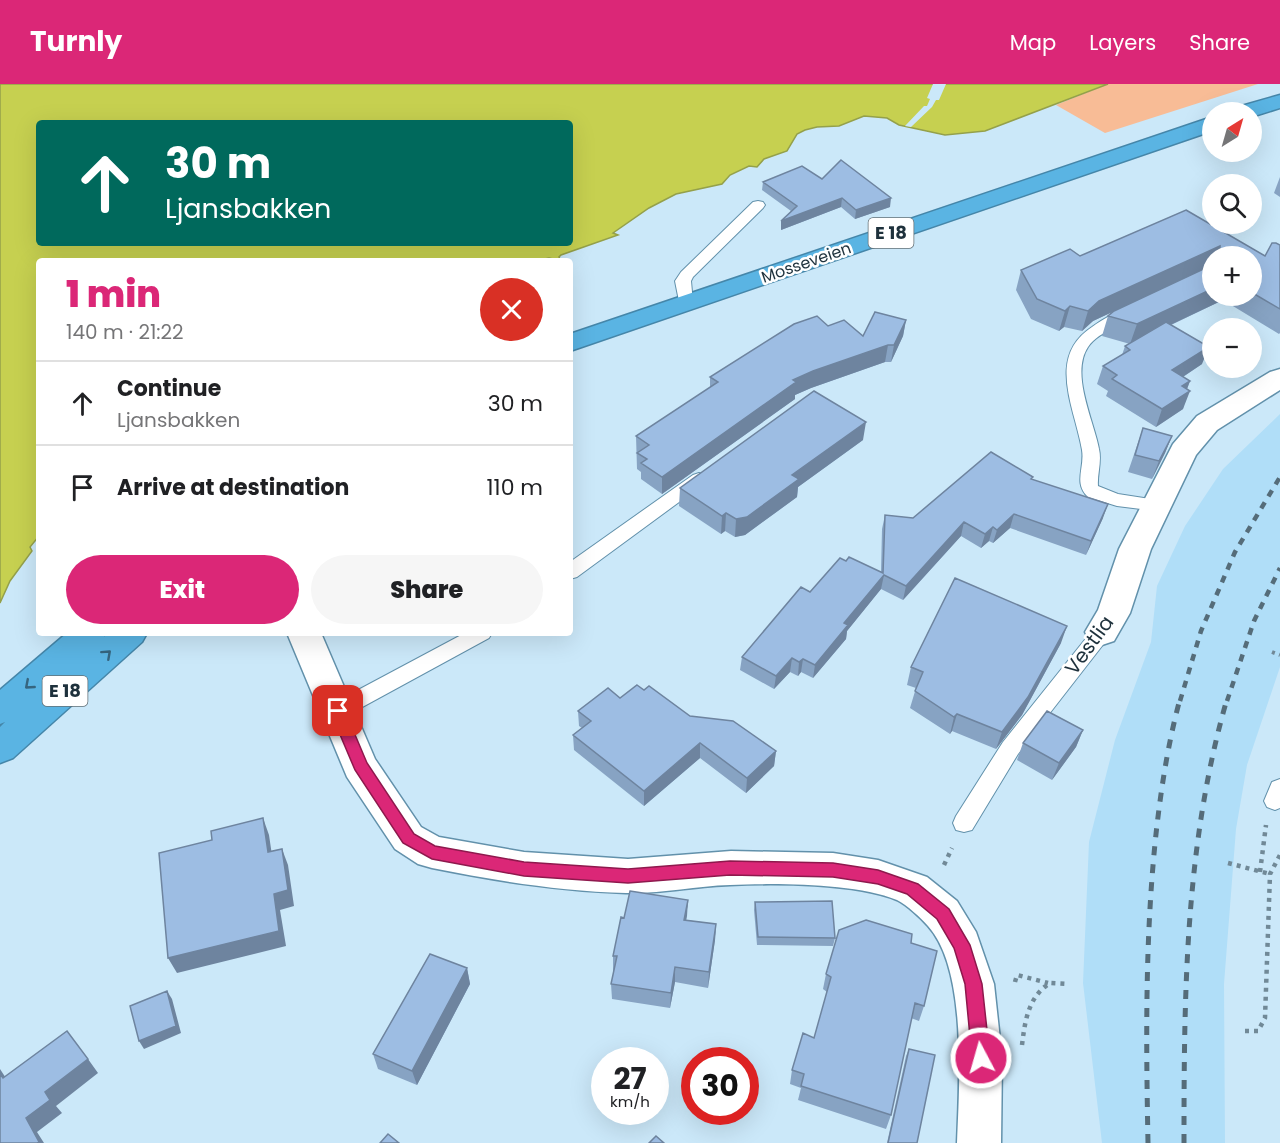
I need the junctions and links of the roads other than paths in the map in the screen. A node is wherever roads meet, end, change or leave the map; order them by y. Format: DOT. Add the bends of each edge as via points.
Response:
graph roads {
  1 [pos="1280,101"];
  2 [pos="1262,107"];
  3 [pos="1202,127"];
  4 [pos="758,205"];
  5 [pos="685,303"];
  6 [pos="1140,308"];
  7 [pos="573,342"];
  8 [pos="1280,378"];
  9 [pos="711,470"];
  10 [pos="1157,505"];
  11 [pos="573,570"];
  12 [pos="1102,632"];
  13 [pos="86,636"];
  14 [pos="127,636"];
  15 [pos="305,636"];
  16 [pos="476,636"];
  17 [pos="0,710"];
  18 [pos="338,711"];
  19 [pos="0,748"];
  20 [pos="964,823"];
  21 [pos="979,1143"];
  1 -- 2 [label="highway"];
  3 -- 5 [label="highway, Mosseveien / E 18"];
  4 -- 5 [label="lane" via="686,275"];
  5 -- 7 [label="highway, Mosseveien / E 18"];
  6 -- 10 [label="lane" via="1087,336 1078,347 1073,367 1091,451 1089,488 1117,500"];
  8 -- 10 [label="street, Vestlia" via="1201,429 1183,451"];
  9 -- 11 [label="lane"];
  10 -- 12 [label="street, Vestlia" via="1135,549 1114,613"];
  12 -- 20 [label="lane, Vestlia" via="982,788"];
  13 -- 17 [label="highway, E 18, one-way"];
  19 -- 14 [label="highway, E 18, one-way"];
  15 -- 18 [label="street"];
  16 -- 18 [label="lane"];
  18 -- 21 [label="street" via="360,766 408,838 432,852 524,869 628,876 730,868 833,870 878,877 913,889 943,914 962,945 973,984 981,1058"];
}
